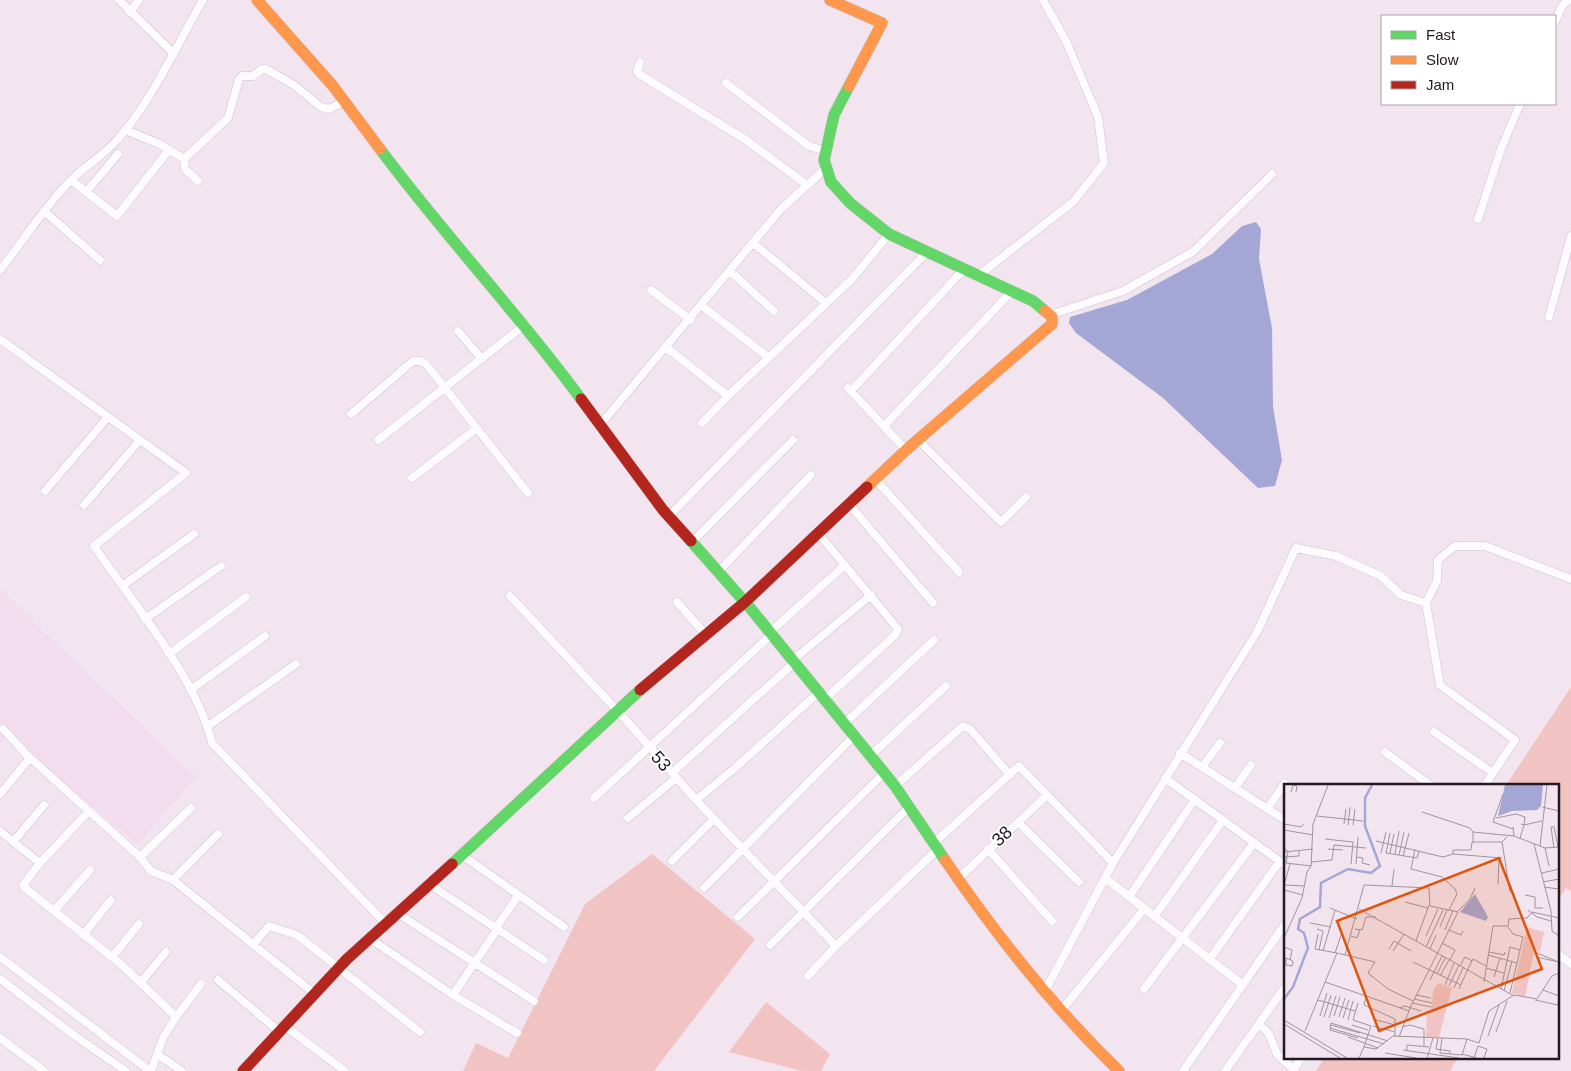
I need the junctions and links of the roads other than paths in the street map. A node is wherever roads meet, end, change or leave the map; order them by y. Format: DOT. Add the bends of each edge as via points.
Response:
graph roads {
  1 [pos="119,0"];
  2 [pos="140,0"];
  3 [pos="203,0"];
  4 [pos="257,0"];
  5 [pos="830,0"];
  6 [pos="1043,0"];
  7 [pos="1568,0"];
  8 [pos="130,12"];
  9 [pos="1556,20"];
  10 [pos="173,53"];
  11 [pos="640,62"];
  12 [pos="726,83"];
  13 [pos="343,102"];
  14 [pos="1520,105"];
  15 [pos="125,130"];
  16 [pos="169,150"];
  17 [pos="826,151"];
  18 [pos="118,154"];
  19 [pos="184,159"];
  20 [pos="827,167"];
  21 [pos="1272,174"];
  22 [pos="71,180"];
  23 [pos="198,181"];
  24 [pos="807,185"];
  25 [pos="86,192"];
  26 [pos="44,211"];
  27 [pos="1478,219"];
  28 [pos="889,234"];
  29 [pos="1571,236"];
  30 [pos="753,243"];
  31 [pos="928,251"];
  32 [pos="100,260"];
  33 [pos="965,268"];
  34 [pos="0,270"];
  35 [pos="730,271"];
  36 [pos="979,275"];
  37 [pos="651,290"];
  38 [pos="1012,291"];
  39 [pos="826,303"];
  40 [pos="702,306"];
  41 [pos="774,311"];
  42 [pos="1549,316"];
  43 [pos="1051,319"];
  44 [pos="691,320"];
  45 [pos="522,327"];
  46 [pos="458,331"];
  47 [pos="0,339"];
  48 [pos="666,348"];
  49 [pos="768,357"];
  50 [pos="482,359"];
  51 [pos="445,388"];
  52 [pos="728,396"];
  53 [pos="351,414"];
  54 [pos="108,417"];
  55 [pos="702,424"];
  56 [pos="600,425"];
  57 [pos="884,426"];
  58 [pos="477,428"];
  59 [pos="140,440"];
  60 [pos="378,440"];
  61 [pos="793,440"];
  62 [pos="918,440"];
  63 [pos="906,450"];
  64 [pos="811,475"];
  65 [pos="412,478"];
  66 [pos="875,479"];
  67 [pos="45,491"];
  68 [pos="528,493"];
  69 [pos="1026,497"];
  70 [pos="849,504"];
  71 [pos="84,505"];
  72 [pos="669,516"];
  73 [pos="818,533"];
  74 [pos="194,534"];
  75 [pos="692,542"];
  76 [pos="845,565"];
  77 [pos="221,566"];
  78 [pos="718,572"];
  79 [pos="959,572"];
  80 [pos="1571,579"];
  81 [pos="122,586"];
  82 [pos="870,595"];
  83 [pos="510,596"];
  84 [pos="246,597"];
  85 [pos="676,602"];
  86 [pos="745,602"];
  87 [pos="933,603"];
  88 [pos="1426,603"];
  89 [pos="145,619"];
  90 [pos="771,633"];
  91 [pos="706,635"];
  92 [pos="265,636"];
  93 [pos="934,640"];
  94 [pos="169,654"];
  95 [pos="794,661"];
  96 [pos="296,664"];
  97 [pos="946,686"];
  98 [pos="192,689"];
  99 [pos="822,696"];
  100 [pos="616,710"];
  101 [pos="844,724"];
  102 [pos="208,726"];
  103 [pos="1,729"];
  104 [pos="1434,732"];
  105 [pos="854,736"];
  106 [pos="1220,743"];
  107 [pos="650,747"];
  108 [pos="1385,752"];
  109 [pos="1180,754"];
  110 [pos="870,756"];
  111 [pos="30,758"];
  112 [pos="1251,765"];
  113 [pos="1202,767"];
  114 [pos="884,773"];
  115 [pos="1493,773"];
  116 [pos="674,775"];
  117 [pos="1010,775"];
  118 [pos="1165,778"];
  119 [pos="1285,782"];
  120 [pos="1429,784"];
  121 [pos="1486,784"];
  122 [pos="895,786"];
  123 [pos="1235,788"];
  124 [pos="0,794"];
  125 [pos="1047,795"];
  126 [pos="594,798"];
  127 [pos="1195,799"];
  128 [pos="696,800"];
  129 [pos="44,804"];
  130 [pos="909,807"];
  131 [pos="191,808"];
  132 [pos="1267,809"];
  133 [pos="89,811"];
  134 [pos="628,818"];
  135 [pos="714,819"];
  136 [pos="1284,819"];
  137 [pos="1223,820"];
  138 [pos="1018,822"];
  139 [pos="0,831"];
  140 [pos="218,834"];
  141 [pos="14,842"];
  142 [pos="1254,843"];
  143 [pos="936,846"];
  144 [pos="988,849"];
  145 [pos="743,850"];
  146 [pos="462,855"];
  147 [pos="140,857"];
  148 [pos="672,861"];
  149 [pos="40,863"];
  150 [pos="1113,863"];
  151 [pos="1282,863"];
  152 [pos="90,870"];
  153 [pos="1106,878"];
  154 [pos="958,879"];
  155 [pos="173,880"];
  156 [pos="774,881"];
  157 [pos="1079,882"];
  158 [pos="429,884"];
  159 [pos="704,888"];
  160 [pos="518,896"];
  161 [pos="1129,897"];
  162 [pos="111,900"];
  163 [pos="1144,909"];
  164 [pos="54,912"];
  165 [pos="803,912"];
  166 [pos="397,913"];
  167 [pos="738,917"];
  168 [pos="1154,917"];
  169 [pos="1052,921"];
  170 [pos="385,923"];
  171 [pos="139,924"];
  172 [pos="1284,925"];
  173 [pos="564,927"];
  174 [pos="495,931"];
  175 [pos="83,934"];
  176 [pos="369,938"];
  177 [pos="1182,939"];
  178 [pos="770,944"];
  179 [pos="253,945"];
  180 [pos="836,946"];
  181 [pos="166,952"];
  182 [pos="1558,954"];
  183 [pos="0,957"];
  184 [pos="112,957"];
  185 [pos="544,960"];
  186 [pos="1209,960"];
  187 [pos="475,963"];
  188 [pos="1571,964"];
  189 [pos="338,969"];
  190 [pos="808,976"];
  191 [pos="0,979"];
  192 [pos="218,980"];
  193 [pos="141,982"];
  194 [pos="201,984"];
  195 [pos="1243,985"];
  196 [pos="1284,988"];
  197 [pos="1144,989"];
  198 [pos="1045,991"];
  199 [pos="315,994"];
  200 [pos="453,995"];
  201 [pos="534,1001"];
  202 [pos="1061,1010"];
  203 [pos="176,1017"];
  204 [pos="1259,1024"];
  205 [pos="282,1029"];
  206 [pos="420,1032"];
  207 [pos="517,1033"];
  208 [pos="0,1038"];
  209 [pos="157,1054"];
  210 [pos="1301,1058"];
  211 [pos="1293,1070"];
  212 [pos="44,1071"];
  213 [pos="126,1071"];
  214 [pos="150,1071"];
  215 [pos="182,1071"];
  216 [pos="243,1071"];
  217 [pos="345,1071"];
  218 [pos="1119,1071"];
  219 [pos="1183,1071"];
  220 [pos="1225,1071"];
  1 -- 8 [label="street"];
  2 -- 8 [label="street"];
  3 -- 10 [label="street"];
  4 -- 13 [label="street" via="294,39"];
  5 -- 17 [label="street" via="882,23 834,115"];
  6 -- 36 [label="street" via="1066,41 1098,117 1104,163 1073,202"];
  7 -- 9 [label="street"];
  8 -- 10 [label="street"];
  10 -- 15 [label="street"];
  11 -- 24 [label="street" via="639,74 746,140"];
  12 -- 17 [label="street" via="809,146"];
  13 -- 19 [label="street" via="330,109 321,107 294,85 266,69 253,76 242,76 228,118"];
  13 -- 45 [label="street" via="424,208"];
  14 -- 27 [label="street"];
  15 -- 16 [label="street"];
  15 -- 22 [label="street"];
  16 -- 19 [label="street"];
  16 -- 25 [label="street" via="117,216"];
  17 -- 20 [label="street" via="824,160"];
  18 -- 25 [label="street"];
  19 -- 23 [label="street" via="185,169"];
  20 -- 24 [label="street"];
  20 -- 28 [label="street" via="831,182 837,189"];
  21 -- 43 [label="street" via="1194,251 1123,291"];
  22 -- 25 [label="street"];
  22 -- 26 [label="street"];
  24 -- 30 [label="street"];
  26 -- 32 [label="street"];
  26 -- 34 [label="street"];
  28 -- 31 [label="street"];
  28 -- 39 [label="street" via="852,279"];
  29 -- 42 [label="street"];
  30 -- 35 [label="street"];
  30 -- 39 [label="street"];
  31 -- 33 [label="street"];
  31 -- 72 [label="street"];
  33 -- 36 [label="street"];
  33 -- 57 [label="street" via="850,390"];
  35 -- 40 [label="street"];
  35 -- 41 [label="street"];
  36 -- 38 [label="street"];
  37 -- 44 [label="street"];
  38 -- 43 [label="street" via="1033,301"];
  38 -- 57 [label="street"];
  39 -- 49 [label="street"];
  40 -- 44 [label="street"];
  40 -- 49 [label="street"];
  43 -- 62 [label="street"];
  44 -- 48 [label="street"];
  45 -- 50 [label="street"];
  45 -- 56 [label="street" via="558,368"];
  46 -- 50 [label="street"];
  47 -- 54 [label="street"];
  48 -- 52 [label="street"];
  48 -- 56 [label="street"];
  49 -- 52 [label="street"];
  50 -- 51 [label="street"];
  51 -- 53 [label="street" via="426,364 413,361"];
  51 -- 58 [label="street"];
  51 -- 60 [label="street"];
  52 -- 55 [label="street"];
  54 -- 59 [label="street"];
  54 -- 67 [label="street"];
  56 -- 72 [label="street"];
  57 -- 63 [label="street"];
  58 -- 65 [label="street"];
  58 -- 68 [label="street"];
  59 -- 71 [label="street"];
  59 -- 81 [label="street" via="186,473 94,546"];
  61 -- 75 [label="street"];
  62 -- 63 [label="street"];
  62 -- 69 [label="street" via="1001,522"];
  63 -- 66 [label="street"];
  64 -- 78 [label="street"];
  66 -- 70 [label="street"];
  66 -- 79 [label="street"];
  70 -- 73 [label="street"];
  70 -- 87 [label="street"];
  72 -- 75 [label="street"];
  73 -- 76 [label="street"];
  73 -- 86 [label="street"];
  74 -- 81 [label="street"];
  75 -- 78 [label="street"];
  76 -- 82 [label="street"];
  76 -- 90 [label="street"];
  77 -- 89 [label="street"];
  78 -- 86 [label="street"];
  80 -- 88 [label="street" via="1485,546 1455,546 1438,560 1437,581"];
  81 -- 89 [label="street"];
  82 -- 95 [label="street"];
  82 -- 99 [label="street" via="898,629 889,641"];
  83 -- 100 [label="street, 53"];
  84 -- 94 [label="street"];
  85 -- 91 [label="street"];
  86 -- 90 [label="street"];
  86 -- 91 [label="street"];
  88 -- 109 [label="street" via="1401,596 1381,576 1345,560 1296,548 1257,632"];
  88 -- 115 [label="street" via="1440,685 1515,740"];
  89 -- 94 [label="street"];
  90 -- 95 [label="street"];
  90 -- 107 [label="street"];
  91 -- 100 [label="street"];
  92 -- 98 [label="street"];
  93 -- 101 [label="street"];
  94 -- 98 [label="street"];
  95 -- 99 [label="street"];
  95 -- 116 [label="street"];
  96 -- 102 [label="street"];
  97 -- 110 [label="street"];
  98 -- 102 [label="street"];
  99 -- 101 [label="street"];
  99 -- 128 [label="street"];
  100 -- 107 [label="street, 53"];
  100 -- 146 [label="street"];
  101 -- 105 [label="street"];
  102 -- 170 [label="street" via="212,743"];
  103 -- 111 [label="street"];
  104 -- 115 [label="street"];
  105 -- 110 [label="street"];
  105 -- 145 [label="street"];
  106 -- 113 [label="street"];
  107 -- 116 [label="street, 53"];
  107 -- 126 [label="street"];
  108 -- 120 [label="street"];
  109 -- 113 [label="street"];
  109 -- 118 [label="street"];
  110 -- 114 [label="street"];
  111 -- 124 [label="street"];
  111 -- 133 [label="street"];
  112 -- 123 [label="street"];
  113 -- 123 [label="street"];
  114 -- 122 [label="street"];
  114 -- 156 [label="street"];
  115 -- 121 [label="street"];
  116 -- 128 [label="street, 53"];
  116 -- 134 [label="street"];
  117 -- 122 [label="street" via="970,729 963,726"];
  117 -- 125 [label="street" via="1019,766"];
  117 -- 143 [label="street"];
  118 -- 127 [label="street"];
  118 -- 150 [label="street"];
  119 -- 132 [label="street"];
  122 -- 130 [label="street"];
  123 -- 132 [label="street"];
  125 -- 138 [label="street, 38"];
  125 -- 150 [label="street"];
  127 -- 137 [label="street"];
  127 -- 161 [label="street"];
  128 -- 135 [label="street, 53"];
  129 -- 141 [label="street"];
  130 -- 143 [label="street"];
  130 -- 165 [label="street"];
  131 -- 147 [label="street"];
  132 -- 136 [label="street"];
  133 -- 147 [label="street"];
  133 -- 149 [label="street"];
  135 -- 145 [label="street, 53"];
  135 -- 148 [label="street"];
  137 -- 142 [label="street"];
  137 -- 168 [label="street"];
  138 -- 144 [label="street, 38"];
  138 -- 157 [label="street"];
  139 -- 141 [label="street"];
  140 -- 155 [label="street"];
  141 -- 149 [label="street"];
  142 -- 151 [label="street"];
  142 -- 177 [label="street"];
  143 -- 154 [label="street"];
  143 -- 180 [label="street"];
  144 -- 154 [label="street, 38"];
  144 -- 169 [label="street"];
  145 -- 156 [label="street, 53"];
  145 -- 159 [label="street"];
  146 -- 158 [label="street"];
  146 -- 160 [label="street"];
  147 -- 155 [label="street" via="151,871"];
  149 -- 164 [label="street" via="23,885"];
  150 -- 153 [label="street"];
  151 -- 186 [label="street"];
  152 -- 164 [label="street"];
  153 -- 161 [label="street"];
  153 -- 198 [label="street"];
  154 -- 198 [label="street"];
  155 -- 179 [label="street"];
  156 -- 165 [label="street, 53"];
  156 -- 167 [label="street"];
  158 -- 166 [label="street"];
  158 -- 174 [label="street"];
  160 -- 173 [label="street"];
  160 -- 174 [label="street"];
  161 -- 163 [label="street"];
  162 -- 175 [label="street"];
  163 -- 168 [label="street"];
  163 -- 202 [label="street"];
  164 -- 175 [label="street"];
  165 -- 178 [label="street"];
  165 -- 180 [label="street, 53"];
  166 -- 170 [label="street"];
  166 -- 187 [label="street"];
  168 -- 177 [label="street"];
  170 -- 176 [label="street"];
  171 -- 184 [label="street"];
  172 -- 195 [label="street"];
  174 -- 185 [label="street"];
  174 -- 187 [label="street"];
  175 -- 184 [label="street"];
  176 -- 189 [label="street"];
  176 -- 200 [label="street"];
  177 -- 186 [label="street"];
  177 -- 197 [label="street"];
  179 -- 189 [label="street" via="268,926 297,935"];
  179 -- 199 [label="street"];
  180 -- 190 [label="street"];
  181 -- 193 [label="street"];
  182 -- 188 [label="street"];
  183 -- 214 [label="street"];
  184 -- 193 [label="street"];
  186 -- 195 [label="street"];
  187 -- 200 [label="street"];
  187 -- 201 [label="street"];
  189 -- 199 [label="street"];
  189 -- 206 [label="street"];
  191 -- 213 [label="street"];
  192 -- 205 [label="street"];
  193 -- 203 [label="street"];
  194 -- 203 [label="street"];
  195 -- 219 [label="street"];
  196 -- 204 [label="street"];
  198 -- 202 [label="street"];
  199 -- 205 [label="street"];
  200 -- 207 [label="street"];
  202 -- 218 [label="street"];
  203 -- 209 [label="street"];
  204 -- 211 [label="street" via="1269,1034 1277,1054"];
  204 -- 220 [label="street"];
  205 -- 216 [label="street"];
  205 -- 217 [label="street"];
  208 -- 212 [label="street"];
  209 -- 214 [label="street"];
  209 -- 215 [label="street"];
  210 -- 211 [label="street"];
}
